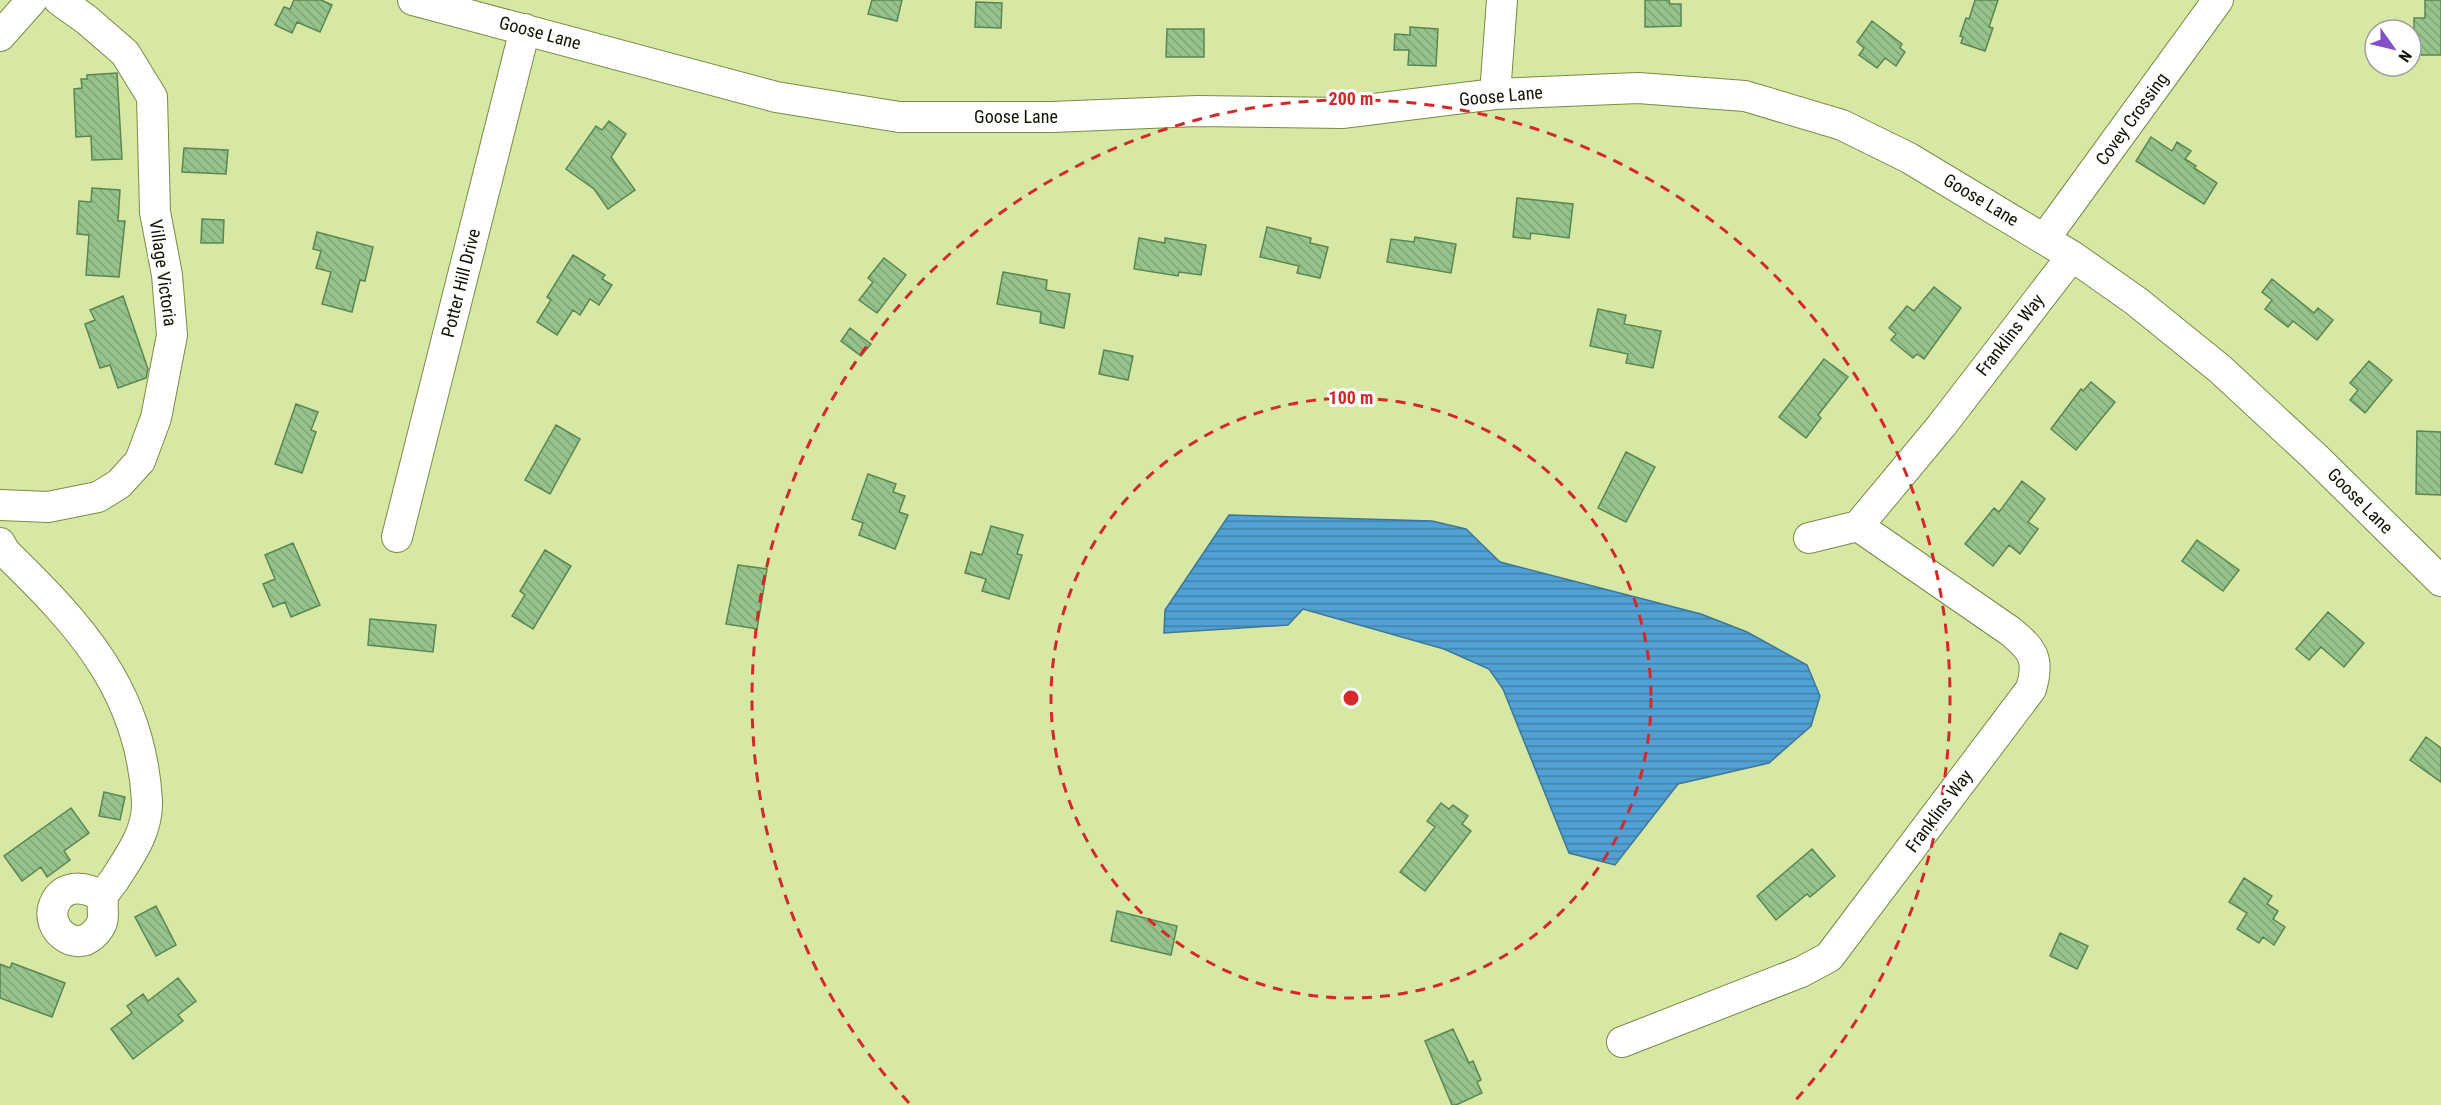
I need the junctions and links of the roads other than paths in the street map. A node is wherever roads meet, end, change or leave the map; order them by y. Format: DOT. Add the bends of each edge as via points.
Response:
graph roads {
  1 [pos="32,0"];
  2 [pos="59,0"];
  3 [pos="413,0"];
  4 [pos="1502,0"];
  5 [pos="2218,0"];
  6 [pos="525,29"];
  7 [pos="0,36"];
  8 [pos="1495,94"];
  9 [pos="2045,238"];
  10 [pos="2072,256"];
  11 [pos="0,505"];
  12 [pos="1858,526"];
  13 [pos="397,537"];
  14 [pos="1809,538"];
  15 [pos="0,543"];
  16 [pos="2441,581"];
  17 [pos="103,897"];
  18 [pos="1622,1042"];
  1 -- 7 [label="street"];
  2 -- 11 [label="street, Village Victoria" via="124,53 152,97 155,212 167,275 172,335 156,418 140,461 119,484 98,497 48,507"];
  3 -- 6 [label="street, Goose Lane"];
  4 -- 8 [label="street"];
  5 -- 9 [label="street, Covey Crossing"];
  6 -- 8 [label="street, Goose Lane" via="776,97 900,117 1052,117 1197,111 1342,113"];
  6 -- 13 [label="street, Potter Hill Drive"];
  8 -- 9 [label="street, Goose Lane" via="1638,88 1745,96 1851,130 1909,158"];
  9 -- 10 [label="street, Goose Lane"];
  10 -- 12 [label="street, Franklins Way" via="1942,425"];
  10 -- 16 [label="street, Goose Lane" via="2136,301 2220,369"];
  12 -- 14 [label="street"];
  12 -- 18 [label="street, Franklins Way" via="2031,649 2036,672 2031,689 1829,957 1801,972"];
  15 -- 17 [label="street" via="106,665 129,712 147,802 143,834"];
}
